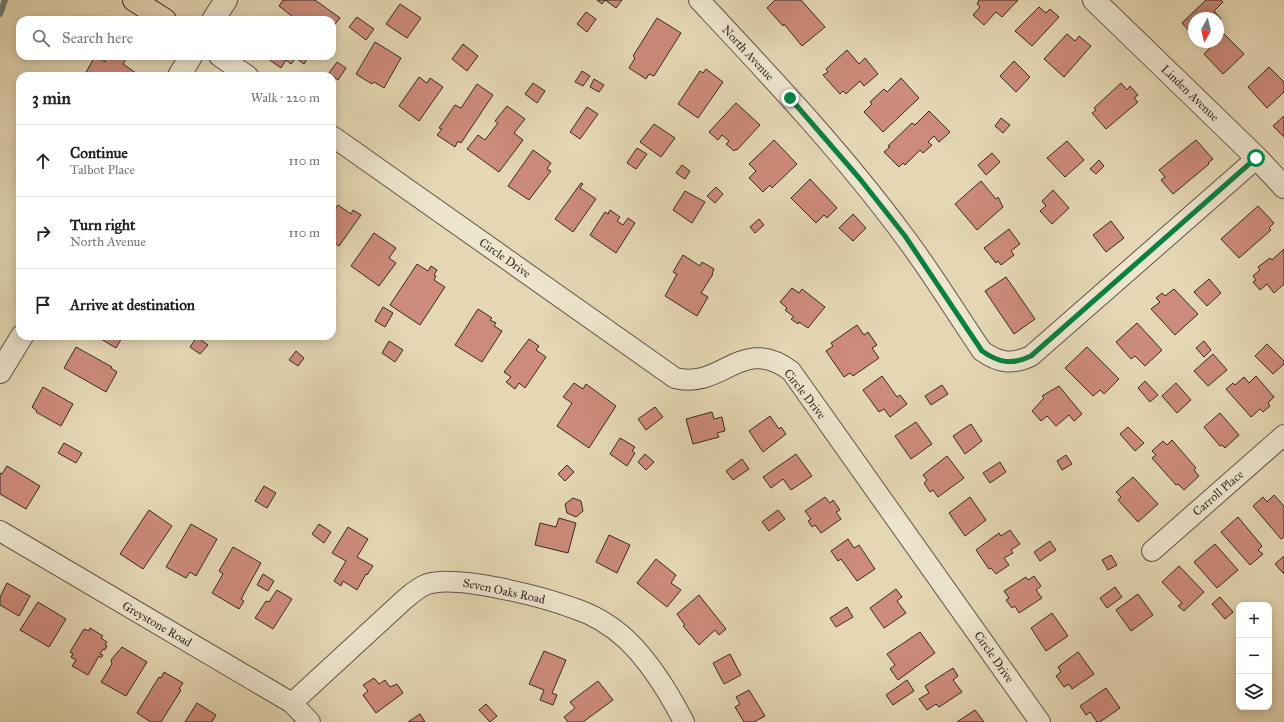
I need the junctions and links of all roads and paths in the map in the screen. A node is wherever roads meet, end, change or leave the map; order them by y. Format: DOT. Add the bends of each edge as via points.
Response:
graph roads {
  1 [pos="134,0"];
  2 [pos="226,0"];
  3 [pos="699,0"];
  4 [pos="1094,0"];
  5 [pos="159,16"];
  6 [pos="216,16"];
  7 [pos="189,60"];
  8 [pos="225,60"];
  9 [pos="181,72"];
  10 [pos="242,72"];
  11 [pos="336,139"];
  12 [pos="1256,158"];
  13 [pos="1284,188"];
  14 [pos="20,340"];
  15 [pos="0,372"];
  16 [pos="1284,434"];
  17 [pos="0,531"];
  18 [pos="1152,551"];
  19 [pos="292,703"];
  20 [pos="310,722"];
  21 [pos="684,722"];
  22 [pos="1040,722"];
  1 -- 5 [label="highway"];
  2 -- 6 [label="street"];
  3 -- 12 [label="street, North Avenue" via="790,98 860,179 905,236 982,351 994,359 1020,361 1031,356"];
  4 -- 12 [label="street, Linden Avenue"];
  7 -- 9 [label="street"];
  8 -- 10 [label="street"];
  11 -- 22 [label="street, Circle Drive" via="675,378 688,382 702,379 747,359 764,358 778,361 791,371"];
  12 -- 13 [label="street, Linden Avenue"];
  14 -- 15 [label="street"];
  16 -- 18 [label="street, Carroll Place"];
  17 -- 19 [label="street, Greystone Road"];
  19 -- 20 [label="street, Greystone Road"];
  19 -- 21 [label="street, Seven Oaks Road" via="405,599 424,585 444,581 464,582 542,598 574,608 606,624 627,640 647,663"];
}
